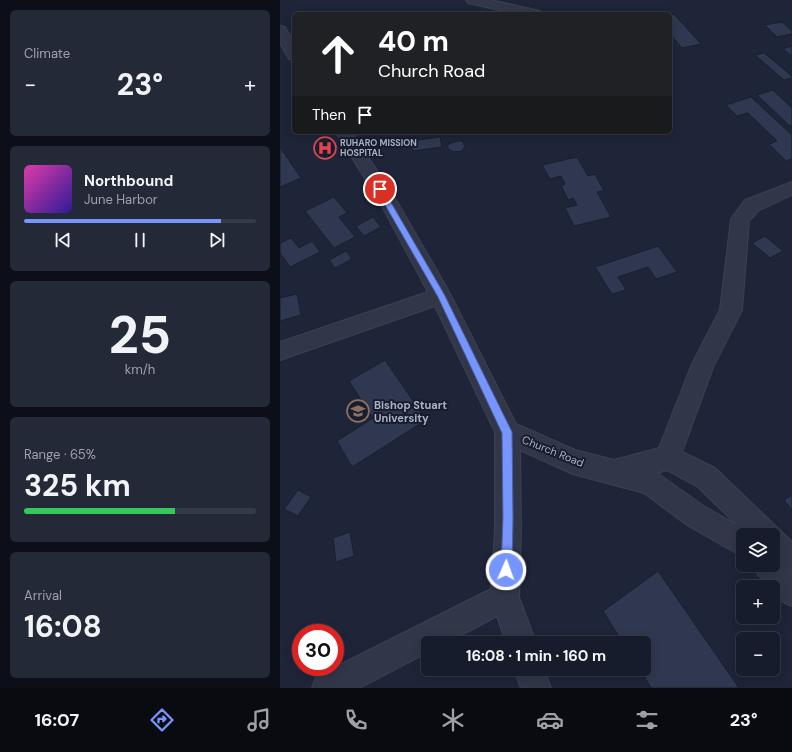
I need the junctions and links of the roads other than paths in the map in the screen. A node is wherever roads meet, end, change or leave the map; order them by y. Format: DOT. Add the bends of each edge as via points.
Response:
graph roads {
  1 [pos="473,0"];
  2 [pos="526,12"];
  3 [pos="280,30"];
  4 [pos="292,52"];
  5 [pos="345,134"];
  6 [pos="792,188"];
  7 [pos="441,296"];
  8 [pos="280,351"];
  9 [pos="507,432"];
  10 [pos="668,458"];
  11 [pos="614,472"];
  12 [pos="760,528"];
  13 [pos="736,539"];
  14 [pos="780,549"];
  15 [pos="792,563"];
  16 [pos="776,572"];
  17 [pos="792,592"];
  18 [pos="505,597"];
  19 [pos="519,636"];
  20 [pos="532,676"];
  21 [pos="328,688"];
  22 [pos="536,688"];
  1 -- 2 [label="street"];
  3 -- 4 [label="street"];
  5 -- 7 [label="street"];
  6 -- 10 [label="street" via="752,205 740,219 730,310 703,364"];
  7 -- 8 [label="street"];
  7 -- 9 [label="street"];
  9 -- 11 [label="street, Church Road" via="573,462"];
  9 -- 18 [label="street" via="508,531"];
  10 -- 11 [label="street"];
  10 -- 12 [label="street" via="706,477"];
  11 -- 13 [label="street, Church Road" via="651,483 696,516"];
  14 -- 15 [label="street"];
  16 -- 17 [label="street"];
  18 -- 19 [label="street"];
  18 -- 21 [label="street"];
  20 -- 22 [label="street"];
}
